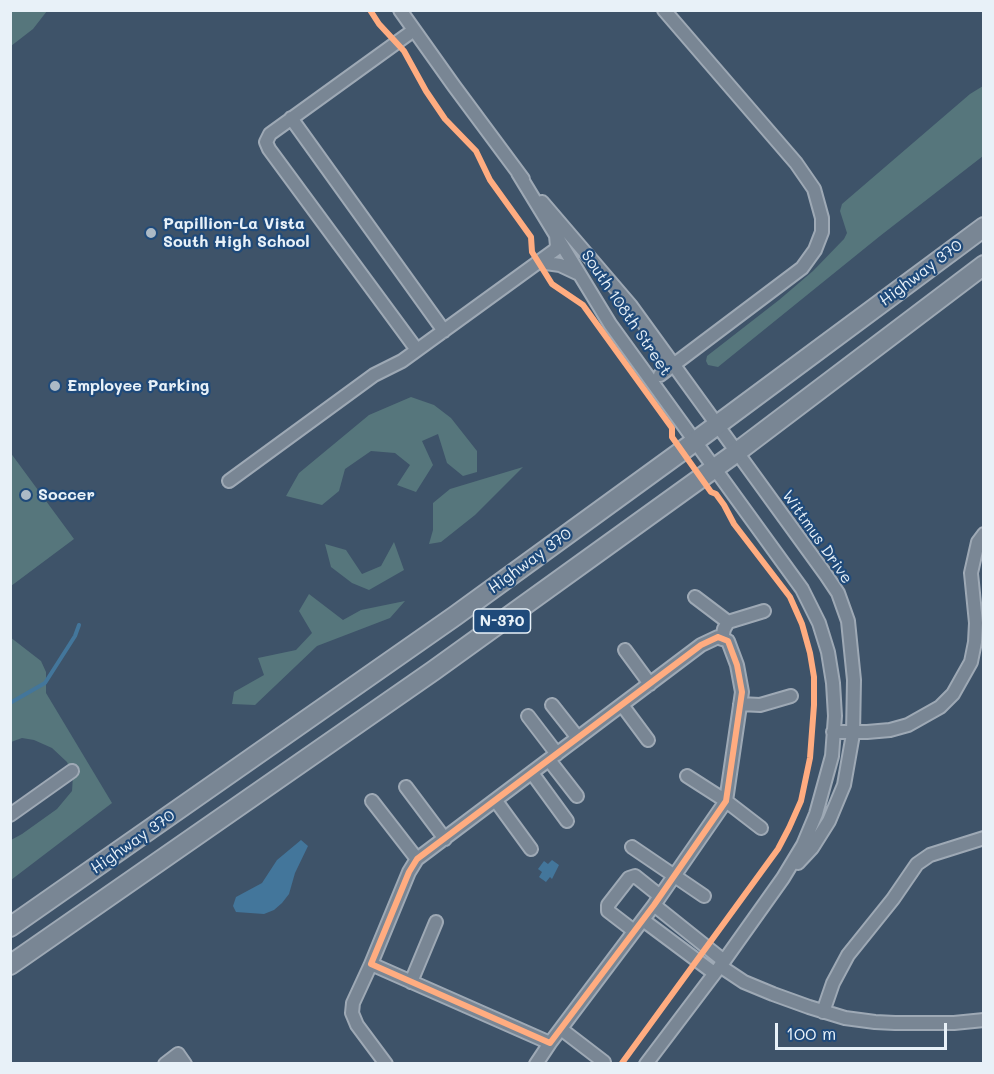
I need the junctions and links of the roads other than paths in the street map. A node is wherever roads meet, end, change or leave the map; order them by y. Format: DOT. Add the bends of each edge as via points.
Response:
graph roads {
  1 [pos="400,10"];
  2 [pos="664,10"];
  3 [pos="414,30"];
  4 [pos="291,118"];
  5 [pos="518,174"];
  6 [pos="984,227"];
  7 [pos="556,236"];
  8 [pos="538,262"];
  9 [pos="984,265"];
  10 [pos="579,273"];
  11 [pos="444,331"];
  12 [pos="417,350"];
  13 [pos="674,365"];
  14 [pos="660,375"];
  15 [pos="717,425"];
  16 [pos="695,441"];
  17 [pos="737,452"];
  18 [pos="714,467"];
  19 [pos="229,481"];
  20 [pos="984,534"];
  21 [pos="695,597"];
  22 [pos="764,611"];
  23 [pos="728,622"];
  24 [pos="722,639"];
  25 [pos="625,650"];
  26 [pos="650,684"];
  27 [pos="790,696"];
  28 [pos="740,704"];
  29 [pos="552,705"];
  30 [pos="622,705"];
  31 [pos="528,716"];
  32 [pos="833,732"];
  33 [pos="854,734"];
  34 [pos="578,738"];
  35 [pos="648,740"];
  36 [pos="553,757"];
  37 [pos="72,771"];
  38 [pos="532,773"];
  39 [pos="687,776"];
  40 [pos="406,787"];
  41 [pos="577,796"];
  42 [pos="372,801"];
  43 [pos="496,801"];
  44 [pos="726,801"];
  45 [pos="10,814"];
  46 [pos="567,821"];
  47 [pos="761,828"];
  48 [pos="984,838"];
  49 [pos="445,839"];
  50 [pos="632,847"];
  51 [pos="531,849"];
  52 [pos="417,859"];
  53 [pos="674,875"];
  54 [pos="783,878"];
  55 [pos="704,896"];
  56 [pos="657,901"];
  57 [pos="643,920"];
  58 [pos="436,922"];
  59 [pos="10,927"];
  60 [pos="634,931"];
  61 [pos="371,964"];
  62 [pos="10,965"];
  63 [pos="719,967"];
  64 [pos="411,982"];
  65 [pos="823,1012"];
  66 [pos="984,1020"];
  67 [pos="561,1029"];
  68 [pos="550,1043"];
  69 [pos="181,1059"];
  70 [pos="604,1062"];
  71 [pos="165,1064"];
  72 [pos="386,1064"];
  73 [pos="536,1064"];
  74 [pos="646,1064"];
  1 -- 3 [label="street, South 108th Street"];
  2 -- 13 [label="street" via="796,163 814,189 822,218 815,250 802,268"];
  3 -- 4 [label="street"];
  3 -- 5 [label="street, South 108th Street"];
  4 -- 11 [label="street"];
  4 -- 12 [label="street" via="268,136 269,149"];
  5 -- 7 [label="street, South 108th Street"];
  5 -- 13 [label="street, South 108th Street" via="631,306"];
  6 -- 15 [label="highway, Highway 370 / N-370"];
  7 -- 8 [label="street" via="555,250"];
  7 -- 10 [label="street, South 108th Street"];
  8 -- 10 [label="street"];
  8 -- 11 [label="street"];
  9 -- 17 [label="highway, Highway 370 / N-370"];
  10 -- 16 [label="street, South 108th Street" via="610,324"];
  11 -- 12 [label="street"];
  12 -- 19 [label="street" via="374,375"];
  13 -- 14 [label="street"];
  13 -- 15 [label="street, South 108th Street"];
  15 -- 16 [label="highway, Highway 370 / N-370"];
  15 -- 17 [label="street, Wittmus Drive"];
  16 -- 18 [label="street, South 108th Street"];
  16 -- 59 [label="highway, Highway 370 / N-370" via="364,681"];
  17 -- 18 [label="highway, Highway 370 / N-370"];
  17 -- 33 [label="street, Wittmus Drive" via="838,593 848,621"];
  18 -- 32 [label="street, Wittmus Drive" via="802,589 819,623 833,684"];
  18 -- 62 [label="highway, Highway 370 / N-370" via="433,671"];
  20 -- 33 [label="street" via="978,542 971,573 975,642 971,662 953,694 940,707 908,725"];
  21 -- 23 [label="street"];
  22 -- 23 [label="street"];
  23 -- 24 [label="street"];
  24 -- 26 [label="street" via="701,645"];
  24 -- 28 [label="street" via="728,641 737,665"];
  25 -- 26 [label="street"];
  26 -- 30 [label="street"];
  27 -- 28 [label="street" via="760,705"];
  28 -- 44 [label="street"];
  29 -- 34 [label="street"];
  30 -- 34 [label="street"];
  30 -- 35 [label="street"];
  31 -- 36 [label="street"];
  32 -- 33 [label="street"];
  32 -- 54 [label="street, Wittmus Drive" via="832,756 816,814"];
  33 -- 54 [label="street, Wittmus Drive" via="844,785 829,821 812,848"];
  34 -- 36 [label="street"];
  36 -- 38 [label="street"];
  36 -- 41 [label="street"];
  37 -- 45 [label="street"];
  38 -- 43 [label="street"];
  38 -- 46 [label="street"];
  39 -- 44 [label="street"];
  40 -- 49 [label="street"];
  42 -- 52 [label="street"];
  43 -- 49 [label="street"];
  43 -- 51 [label="street"];
  44 -- 47 [label="street"];
  44 -- 53 [label="street"];
  48 -- 65 [label="street" via="930,855 917,864 848,955"];
  49 -- 52 [label="street"];
  50 -- 53 [label="street"];
  52 -- 61 [label="street"];
  53 -- 55 [label="street"];
  53 -- 56 [label="street"];
  54 -- 63 [label="street, Wittmus Drive"];
  56 -- 57 [label="street"];
  56 -- 60 [label="street" via="635,876 629,878 608,905 608,911"];
  56 -- 63 [label="street"];
  57 -- 60 [label="street"];
  57 -- 63 [label="street"];
  58 -- 64 [label="street"];
  60 -- 67 [label="street"];
  61 -- 64 [label="street"];
  61 -- 72 [label="street" via="352,1013"];
  63 -- 65 [label="street" via="750,984"];
  63 -- 74 [label="street, Wittmus Drive"];
  64 -- 68 [label="street"];
  65 -- 66 [label="street" via="874,1022 940,1024"];
  67 -- 68 [label="street"];
  67 -- 70 [label="street"];
  68 -- 73 [label="street"];
  69 -- 71 [label="street"];
}
